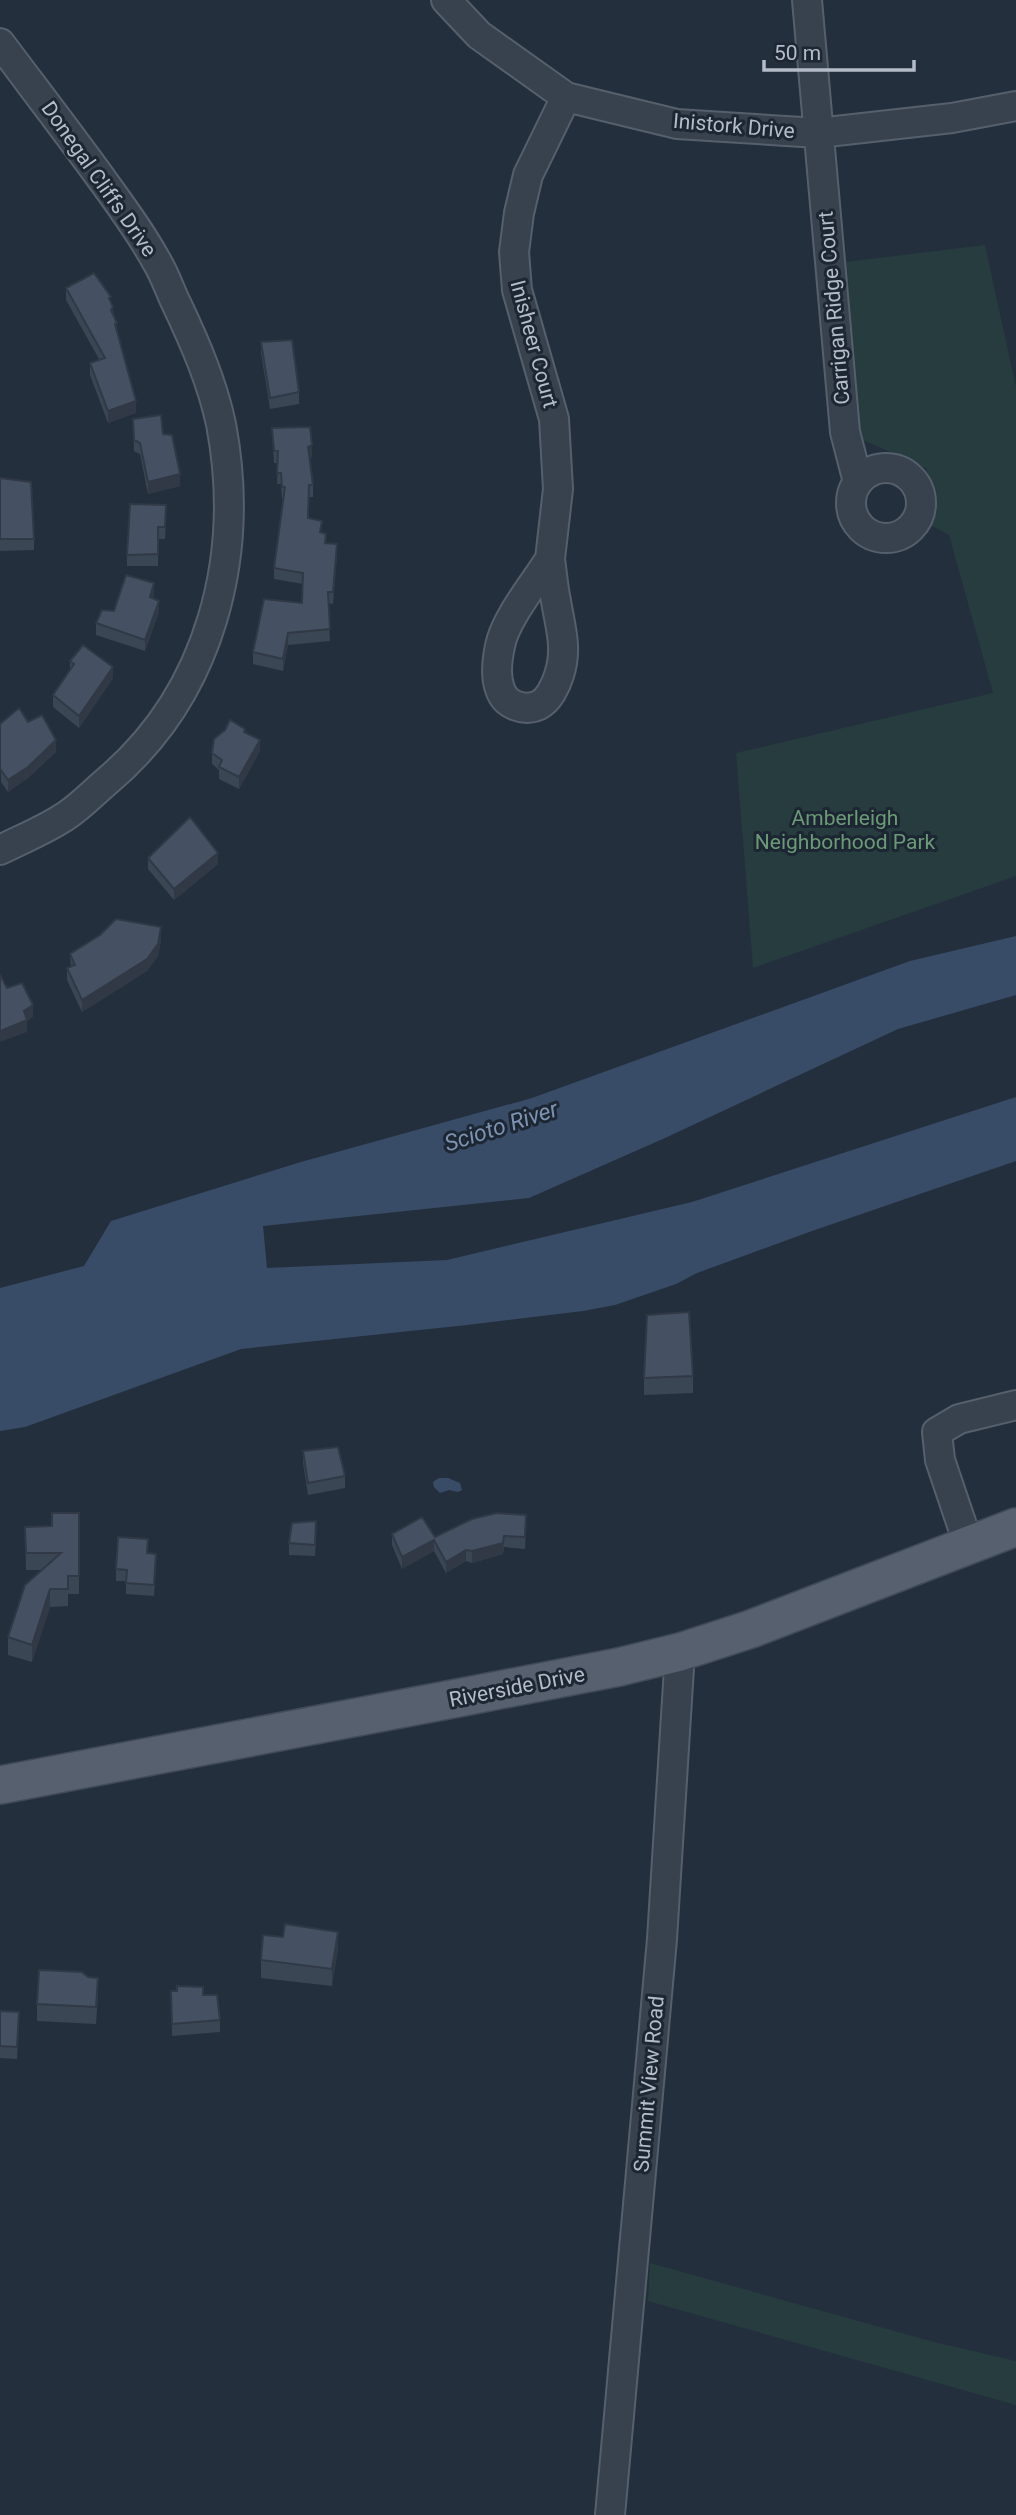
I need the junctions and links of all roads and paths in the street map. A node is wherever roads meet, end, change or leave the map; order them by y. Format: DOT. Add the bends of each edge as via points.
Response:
graph roads {
  1 [pos="446,0"];
  2 [pos="807,0"];
  3 [pos="0,43"];
  4 [pos="566,97"];
  5 [pos="1016,106"];
  6 [pos="817,133"];
  7 [pos="858,482"];
  8 [pos="550,559"];
  9 [pos="0,850"];
  10 [pos="1016,1405"];
  11 [pos="1016,1527"];
  12 [pos="969,1546"];
  13 [pos="680,1652"];
  14 [pos="0,1784"];
  15 [pos="610,2515"];
  1 -- 4 [label="street, Inistork Drive" via="479,34"];
  2 -- 6 [label="street, Carrigan Ridge Court"];
  3 -- 9 [label="street, Donegal Cliffs Drive" via="158,262 207,376 221,424 229,490 223,576 213,621 190,679 164,722 122,769 63,818"];
  4 -- 6 [label="street, Inistork Drive" via="677,124"];
  4 -- 8 [label="street, Inisheer Court" via="528,175 514,252 517,290 554,419 558,489"];
  5 -- 6 [label="street, Inistork Drive"];
  6 -- 7 [label="street, Carrigan Ridge Court" via="845,432"];
  10 -- 12 [label="street" via="959,1419 937,1432 940,1460"];
  11 -- 12 [label="main road, Riverside Drive"];
  12 -- 13 [label="main road, Riverside Drive"];
  13 -- 14 [label="main road, Riverside Drive" via="463,1698"];
  13 -- 15 [label="street, Summit View Road" via="662,1939"];
}
